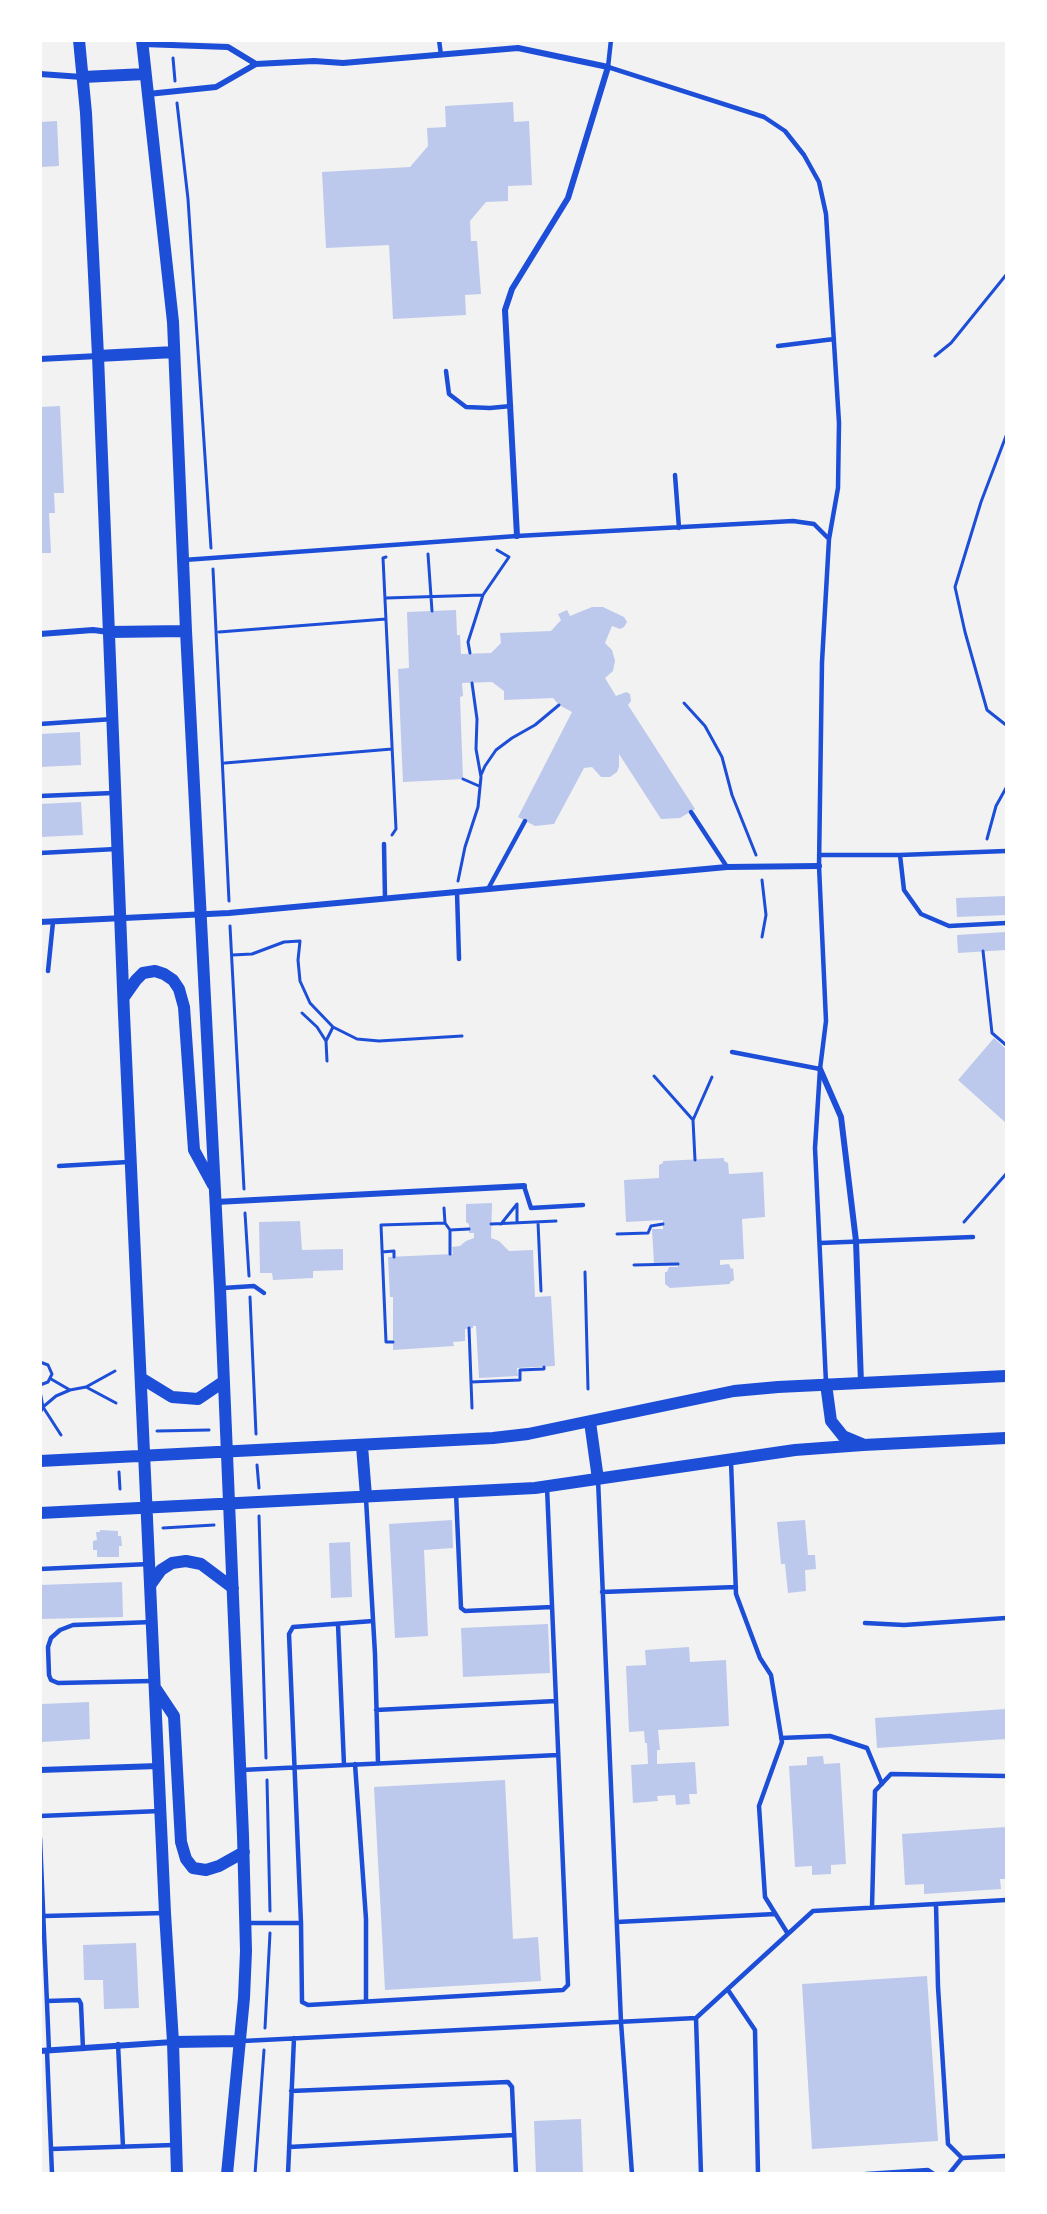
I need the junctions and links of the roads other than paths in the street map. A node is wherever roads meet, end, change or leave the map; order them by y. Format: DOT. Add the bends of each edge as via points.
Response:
graph roads {
  1 [pos="79,40"];
  2 [pos="439,40"];
  3 [pos="611,40"];
  4 [pos="142,42"];
  5 [pos="441,55"];
  6 [pos="256,64"];
  7 [pos="608,67"];
  8 [pos="40,74"];
  9 [pos="145,74"];
  10 [pos="83,77"];
  11 [pos="147,94"];
  12 [pos="834,339"];
  13 [pos="778,346"];
  14 [pos="174,352"];
  15 [pos="98,356"];
  16 [pos="40,359"];
  17 [pos="446,371"];
  18 [pos="511,406"];
  19 [pos="675,475"];
  20 [pos="679,528"];
  21 [pos="518,536"];
  22 [pos="829,539"];
  23 [pos="184,560"];
  24 [pos="186,631"];
  25 [pos="110,632"];
  26 [pos="40,634"];
  27 [pos="114,719"];
  28 [pos="40,724"];
  29 [pos="116,793"];
  30 [pos="40,796"];
  31 [pos="691,812"];
  32 [pos="525,821"];
  33 [pos="384,844"];
  34 [pos="118,849"];
  35 [pos="1006,851"];
  36 [pos="40,853"];
  37 [pos="819,855"];
  38 [pos="900,855"];
  39 [pos="819,866"];
  40 [pos="727,867"];
  41 [pos="489,889"];
  42 [pos="457,892"];
  43 [pos="385,898"];
  44 [pos="201,914"];
  45 [pos="120,920"];
  46 [pos="40,922"];
  47 [pos="53,922"];
  48 [pos="1006,923"];
  49 [pos="459,959"];
  50 [pos="48,972"];
  51 [pos="124,997"];
  52 [pos="732,1052"];
  53 [pos="820,1069"];
  54 [pos="131,1162"];
  55 [pos="59,1166"];
  56 [pos="524,1186"];
  57 [pos="215,1188"];
  58 [pos="216,1202"];
  59 [pos="583,1205"];
  60 [pos="973,1237"];
  61 [pos="856,1241"];
  62 [pos="820,1243"];
  63 [pos="220,1288"];
  64 [pos="264,1293"];
  65 [pos="1006,1376"];
  66 [pos="141,1378"];
  67 [pos="223,1382"];
  68 [pos="861,1383"];
  69 [pos="826,1384"];
  70 [pos="590,1422"];
  71 [pos="1006,1438"];
  72 [pos="863,1445"];
  73 [pos="362,1446"];
  74 [pos="226,1453"];
  75 [pos="145,1455"];
  76 [pos="731,1458"];
  77 [pos="40,1461"];
  78 [pos="598,1479"];
  79 [pos="547,1486"];
  80 [pos="456,1492"];
  81 [pos="366,1496"];
  82 [pos="229,1503"];
  83 [pos="147,1508"];
  84 [pos="40,1513"];
  85 [pos="150,1564"];
  86 [pos="40,1569"];
  87 [pos="151,1584"];
  88 [pos="736,1587"];
  89 [pos="233,1588"];
  90 [pos="602,1592"];
  91 [pos="552,1607"];
  92 [pos="1006,1618"];
  93 [pos="373,1621"];
  94 [pos="152,1622"];
  95 [pos="338,1623"];
  96 [pos="865,1623"];
  97 [pos="155,1684"];
  98 [pos="556,1701"];
  99 [pos="376,1710"];
  100 [pos="781,1738"];
  101 [pos="558,1755"];
  102 [pos="378,1763"];
  103 [pos="355,1764"];
  104 [pos="344,1765"];
  105 [pos="159,1766"];
  106 [pos="293,1767"];
  107 [pos="40,1770"];
  108 [pos="241,1770"];
  109 [pos="1006,1776"];
  110 [pos="882,1784"];
  111 [pos="160,1811"];
  112 [pos="40,1816"];
  113 [pos="40,1838"];
  114 [pos="244,1852"];
  115 [pos="1006,1900"];
  116 [pos="936,1904"];
  117 [pos="872,1907"];
  118 [pos="165,1913"];
  119 [pos="775,1914"];
  120 [pos="44,1916"];
  121 [pos="246,1923"];
  122 [pos="301,1923"];
  123 [pos="617,1923"];
  124 [pos="788,1934"];
  125 [pos="728,1990"];
  126 [pos="47,2001"];
  127 [pos="366,2001"];
  128 [pos="696,2018"];
  129 [pos="621,2022"];
  130 [pos="294,2038"];
  131 [pos="240,2041"];
  132 [pos="173,2042"];
  133 [pos="118,2044"];
  134 [pos="83,2049"];
  135 [pos="45,2051"];
  136 [pos="291,2091"];
  137 [pos="514,2134"];
  138 [pos="176,2145"];
  139 [pos="123,2147"];
  140 [pos="289,2147"];
  141 [pos="51,2149"];
  142 [pos="1006,2156"];
  143 [pos="962,2158"];
  144 [pos="52,2174"];
  145 [pos="177,2174"];
  146 [pos="227,2174"];
  147 [pos="288,2174"];
  148 [pos="516,2174"];
  149 [pos="632,2174"];
  150 [pos="701,2174"];
  151 [pos="758,2174"];
  152 [pos="866,2174"];
  153 [pos="934,2174"];
  154 [pos="949,2174"];
  1 -- 10 [label="main road"];
  2 -- 5 [label="lane"];
  3 -- 7 [label="lane"];
  4 -- 6 [label="street" via="228,47"];
  4 -- 9 [label="main road"];
  5 -- 6 [label="street" via="343,63"];
  5 -- 7 [label="street" via="518,48"];
  6 -- 11 [label="street" via="216,87"];
  7 -- 12 [label="lane" via="764,117 785,131 819,182 826,214"];
  7 -- 18 [label="street" via="568,198 512,289 505,310"];
  8 -- 10 [label="street"];
  9 -- 10 [label="main road"];
  9 -- 11 [label="main road"];
  10 -- 15 [label="main road"];
  11 -- 14 [label="main road"];
  12 -- 13 [label="lane"];
  12 -- 22 [label="lane" via="838,488"];
  14 -- 15 [label="main road"];
  14 -- 23 [label="main road"];
  15 -- 16 [label="street"];
  15 -- 25 [label="main road"];
  17 -- 18 [label="lane" via="449,394 466,407"];
  18 -- 21 [label="street"];
  19 -- 20 [label="lane"];
  20 -- 21 [label="lane"];
  20 -- 22 [label="lane" via="793,521 814,524"];
  21 -- 23 [label="lane"];
  22 -- 37 [label="lane" via="822,662"];
  23 -- 24 [label="main road"];
  24 -- 25 [label="main road"];
  24 -- 44 [label="main road"];
  25 -- 26 [label="street"];
  25 -- 27 [label="main road"];
  27 -- 28 [label="lane"];
  27 -- 29 [label="main road"];
  29 -- 30 [label="lane"];
  29 -- 34 [label="main road"];
  31 -- 40 [label="lane"];
  32 -- 41 [label="lane"];
  33 -- 43 [label="lane"];
  34 -- 36 [label="lane"];
  34 -- 45 [label="main road"];
  35 -- 38 [label="lane"];
  37 -- 38 [label="lane"];
  37 -- 39 [label="lane"];
  38 -- 48 [label="lane" via="904,890 921,914 949,926"];
  39 -- 40 [label="street"];
  39 -- 53 [label="lane" via="826,1021"];
  40 -- 41 [label="street"];
  41 -- 42 [label="street"];
  42 -- 43 [label="street"];
  42 -- 49 [label="lane"];
  43 -- 44 [label="street"];
  44 -- 45 [label="street"];
  44 -- 57 [label="main road"];
  45 -- 47 [label="street"];
  45 -- 51 [label="main road"];
  46 -- 47 [label="street"];
  47 -- 50 [label="lane"];
  51 -- 54 [label="main road"];
  51 -- 57 [label="main road" via="143,973 155,971 173,980 179,989 184,1007 194,1150"];
  52 -- 53 [label="lane"];
  53 -- 61 [label="street" via="842,1117"];
  53 -- 62 [label="lane" via="815,1148"];
  54 -- 55 [label="lane"];
  54 -- 66 [label="main road"];
  56 -- 58 [label="street"];
  56 -- 59 [label="lane" via="531,1208"];
  57 -- 58 [label="main road"];
  58 -- 63 [label="main road"];
  60 -- 61 [label="lane"];
  61 -- 62 [label="lane"];
  61 -- 68 [label="street"];
  62 -- 69 [label="lane"];
  63 -- 64 [label="lane" via="254,1286"];
  63 -- 67 [label="main road"];
  65 -- 68 [label="main road"];
  66 -- 67 [label="main road" via="172,1397 198,1399"];
  66 -- 75 [label="main road"];
  67 -- 74 [label="main road"];
  68 -- 69 [label="main road"];
  69 -- 70 [label="main road" via="734,1391"];
  69 -- 72 [label="main road" via="831,1421 843,1436"];
  70 -- 73 [label="main road" via="493,1438"];
  70 -- 78 [label="main road"];
  71 -- 72 [label="main road"];
  72 -- 76 [label="main road"];
  73 -- 74 [label="main road"];
  73 -- 81 [label="main road"];
  74 -- 75 [label="main road"];
  74 -- 82 [label="main road"];
  75 -- 77 [label="main road"];
  75 -- 83 [label="main road"];
  76 -- 78 [label="main road"];
  76 -- 88 [label="lane"];
  78 -- 79 [label="main road"];
  78 -- 90 [label="lane"];
  79 -- 80 [label="main road"];
  79 -- 91 [label="lane"];
  80 -- 81 [label="main road"];
  80 -- 91 [label="lane" via="461,1608 465,1611"];
  81 -- 82 [label="main road"];
  81 -- 93 [label="lane"];
  82 -- 83 [label="main road"];
  82 -- 89 [label="main road"];
  83 -- 84 [label="main road"];
  83 -- 85 [label="main road"];
  85 -- 86 [label="lane"];
  85 -- 87 [label="main road"];
  87 -- 89 [label="main road" via="161,1570 186,1561 201,1564"];
  87 -- 94 [label="main road"];
  88 -- 90 [label="lane"];
  88 -- 100 [label="lane" via="760,1658 771,1675"];
  89 -- 108 [label="main road"];
  90 -- 123 [label="lane"];
  91 -- 98 [label="lane"];
  92 -- 96 [label="lane" via="904,1625"];
  93 -- 95 [label="lane"];
  93 -- 99 [label="lane"];
  94 -- 97 [label="main road"];
  94 -- 97 [label="lane" via="73,1625 60,1629 48,1647 49,1675 58,1683"];
  95 -- 104 [label="lane"];
  95 -- 106 [label="lane" via="293,1627 289,1635"];
  97 -- 105 [label="main road"];
  97 -- 114 [label="main road" via="174,1716 181,1842 186,1859 193,1868 206,1870"];
  98 -- 99 [label="lane"];
  98 -- 101 [label="lane"];
  99 -- 102 [label="lane"];
  100 -- 110 [label="lane" via="830,1736 867,1748"];
  100 -- 119 [label="lane" via="759,1806 765,1897"];
  101 -- 102 [label="lane"];
  101 -- 127 [label="lane" via="568,1985 563,1990"];
  102 -- 103 [label="lane"];
  103 -- 104 [label="lane"];
  103 -- 127 [label="lane" via="366,1920"];
  104 -- 106 [label="lane"];
  105 -- 107 [label="street"];
  105 -- 111 [label="main road"];
  106 -- 108 [label="lane"];
  106 -- 122 [label="lane"];
  108 -- 114 [label="main road"];
  109 -- 110 [label="lane" via="891,1774"];
  110 -- 117 [label="lane" via="875,1791"];
  111 -- 112 [label="lane"];
  111 -- 118 [label="main road"];
  113 -- 120 [label="lane"];
  114 -- 121 [label="main road"];
  115 -- 116 [label="lane"];
  116 -- 117 [label="lane"];
  116 -- 143 [label="lane" via="948,2144"];
  117 -- 124 [label="lane" via="813,1911"];
  118 -- 120 [label="lane"];
  118 -- 132 [label="main road"];
  119 -- 123 [label="lane"];
  119 -- 124 [label="lane"];
  120 -- 126 [label="lane"];
  121 -- 122 [label="lane"];
  121 -- 131 [label="main road"];
  122 -- 127 [label="lane" via="302,2002 308,2005"];
  123 -- 129 [label="lane"];
  124 -- 125 [label="lane"];
  125 -- 128 [label="lane"];
  125 -- 151 [label="lane" via="755,2030"];
  126 -- 134 [label="lane" via="79,2000"];
  126 -- 135 [label="lane"];
  128 -- 129 [label="lane"];
  128 -- 150 [label="lane"];
  129 -- 130 [label="lane"];
  129 -- 149 [label="lane"];
  130 -- 131 [label="lane"];
  130 -- 136 [label="lane"];
  131 -- 132 [label="main road"];
  131 -- 146 [label="main road"];
  132 -- 133 [label="street"];
  132 -- 138 [label="main road"];
  133 -- 134 [label="street"];
  133 -- 139 [label="lane"];
  134 -- 135 [label="street"];
  135 -- 141 [label="lane"];
  136 -- 137 [label="lane" via="508,2082 512,2087"];
  136 -- 140 [label="lane"];
  137 -- 140 [label="lane"];
  137 -- 148 [label="lane"];
  138 -- 139 [label="lane"];
  138 -- 145 [label="main road"];
  139 -- 141 [label="lane"];
  140 -- 147 [label="lane"];
  141 -- 144 [label="lane"];
  142 -- 143 [label="lane"];
  143 -- 154 [label="lane"];
  152 -- 153 [label="lane" via="928,2170"];
}
